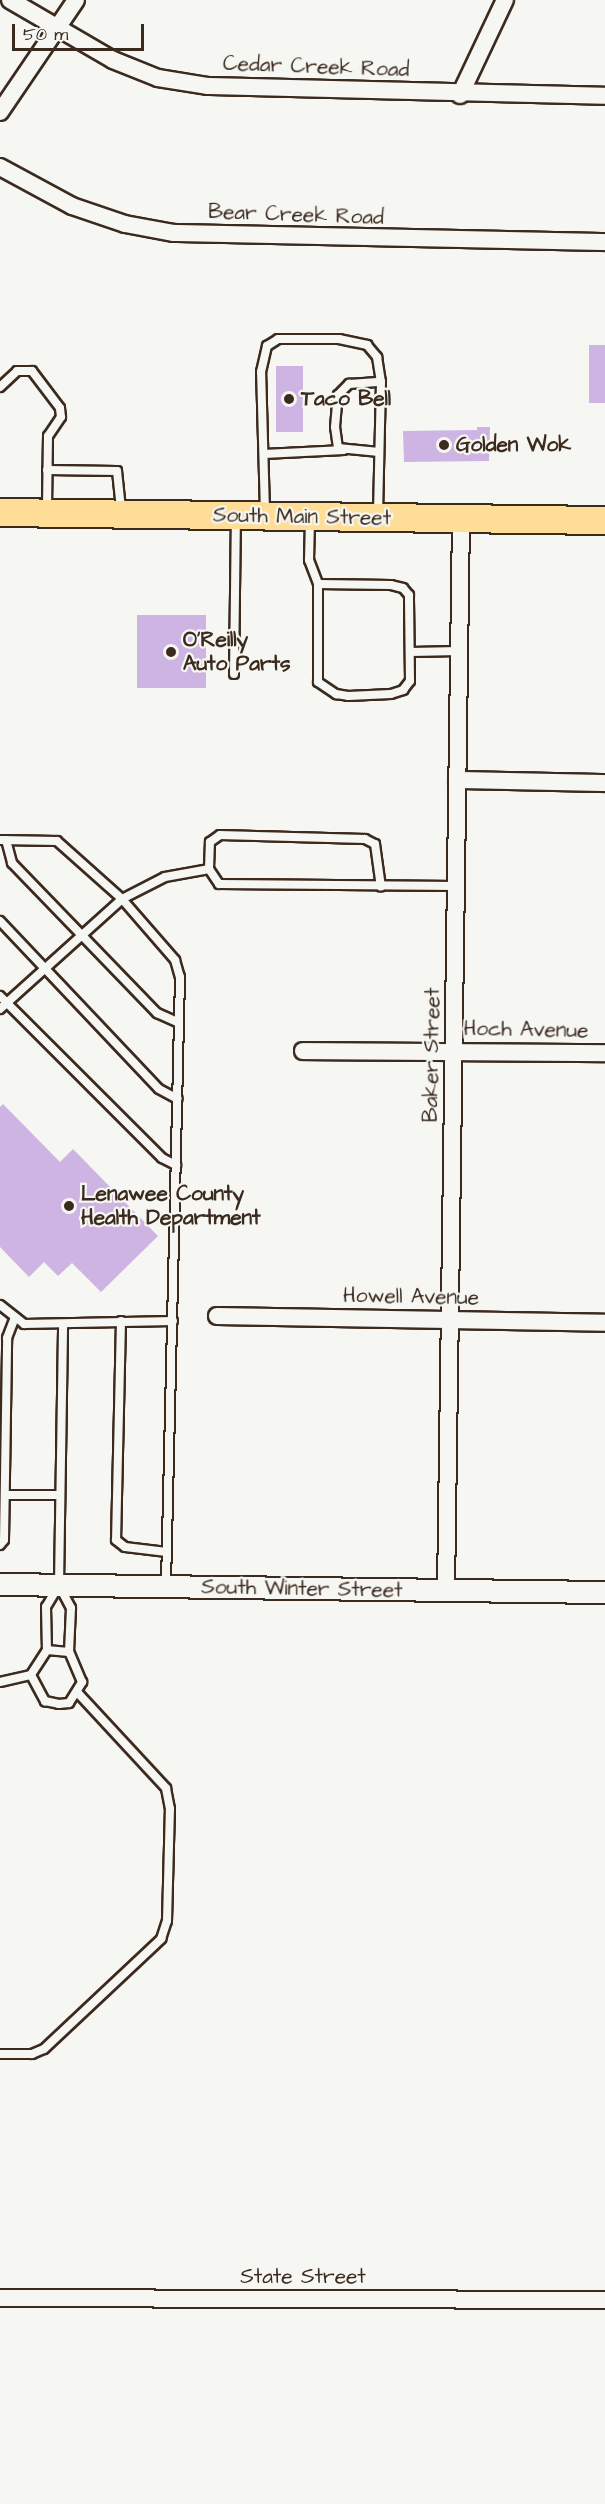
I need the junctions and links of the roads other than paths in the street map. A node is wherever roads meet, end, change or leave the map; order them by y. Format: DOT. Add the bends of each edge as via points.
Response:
graph roads {
  1 [pos="10,0"];
  2 [pos="76,0"];
  3 [pos="505,0"];
  4 [pos="57,27"];
  5 [pos="460,95"];
  6 [pos="605,96"];
  7 [pos="0,112"];
  8 [pos="0,167"];
  9 [pos="605,242"];
  10 [pos="381,382"];
  11 [pos="0,387"];
  12 [pos="344,450"];
  13 [pos="379,452"];
  14 [pos="264,454"];
  15 [pos="47,470"];
  16 [pos="0,512"];
  17 [pos="47,513"];
  18 [pos="121,514"];
  19 [pos="236,516"];
  20 [pos="265,516"];
  21 [pos="310,517"];
  22 [pos="378,518"];
  23 [pos="461,519"];
  24 [pos="605,520"];
  25 [pos="318,584"];
  26 [pos="459,651"];
  27 [pos="411,652"];
  28 [pos="234,674"];
  29 [pos="457,780"];
  30 [pos="605,783"];
  31 [pos="3,840"];
  32 [pos="209,869"];
  33 [pos="456,886"];
  34 [pos="381,887"];
  35 [pos="122,899"];
  36 [pos="0,921"];
  37 [pos="83,936"];
  38 [pos="45,969"];
  39 [pos="2,1002"];
  40 [pos="179,1023"];
  41 [pos="303,1050"];
  42 [pos="455,1051"];
  43 [pos="605,1053"];
  44 [pos="178,1099"];
  45 [pos="176,1165"];
  46 [pos="0,1305"];
  47 [pos="217,1316"];
  48 [pos="15,1317"];
  49 [pos="173,1321"];
  50 [pos="450,1321"];
  51 [pos="121,1322"];
  52 [pos="605,1323"];
  53 [pos="63,1324"];
  54 [pos="5,1495"];
  55 [pos="60,1496"];
  56 [pos="0,1545"];
  57 [pos="167,1552"];
  58 [pos="0,1584"];
  59 [pos="59,1584"];
  60 [pos="166,1586"];
  61 [pos="446,1592"];
  62 [pos="605,1592"];
  63 [pos="47,1650"];
  64 [pos="69,1652"];
  65 [pos="31,1676"];
  66 [pos="0,1683"];
  67 [pos="78,1694"];
  68 [pos="0,2055"];
  69 [pos="0,2298"];
  70 [pos="605,2300"];
  1 -- 4 [label="street, Cedar Creek Road"];
  2 -- 4 [label="street"];
  3 -- 5 [label="street"];
  4 -- 5 [label="street, Cedar Creek Road" via="113,60 158,78 208,86"];
  4 -- 7 [label="street"];
  5 -- 6 [label="street, Cedar Creek Road"];
  8 -- 9 [label="street, Bear Creek Road" via="72,206 125,224 174,233"];
  10 -- 12 [label="lane" via="349,384 338,395 335,427 338,448"];
  10 -- 13 [label="lane"];
  10 -- 14 [label="lane" via="377,357 367,345 339,339 278,339 267,346 261,372"];
  11 -- 15 [label="lane" via="17,370 32,371 60,408 61,417 48,436"];
  12 -- 13 [label="lane"];
  12 -- 14 [label="lane"];
  13 -- 22 [label="lane"];
  14 -- 20 [label="lane"];
  15 -- 17 [label="lane"];
  15 -- 18 [label="lane" via="117,471"];
  16 -- 17 [label="main road, South Main Street"];
  17 -- 18 [label="main road, South Main Street"];
  18 -- 19 [label="main road, South Main Street"];
  19 -- 20 [label="main road, South Main Street"];
  19 -- 28 [label="lane"];
  20 -- 21 [label="main road, South Main Street"];
  21 -- 22 [label="main road, South Main Street"];
  21 -- 25 [label="lane" via="309,560"];
  22 -- 23 [label="main road, South Main Street"];
  23 -- 24 [label="main road, South Main Street"];
  23 -- 26 [label="street, Baker Street"];
  25 -- 27 [label="lane" via="403,588 411,603"];
  25 -- 27 [label="lane" via="317,672 318,682 326,688 348,696 403,690 410,681"];
  26 -- 27 [label="lane"];
  26 -- 29 [label="street, Baker Street"];
  29 -- 30 [label="street"];
  29 -- 33 [label="street, Baker Street"];
  31 -- 35 [label="lane" via="57,841"];
  31 -- 37 [label="lane" via="12,863"];
  32 -- 34 [label="lane" via="219,884"];
  32 -- 34 [label="lane" via="210,843 220,835 365,839 375,844"];
  32 -- 35 [label="lane" via="165,877"];
  33 -- 34 [label="lane"];
  33 -- 42 [label="street, Baker Street"];
  35 -- 37 [label="lane"];
  35 -- 40 [label="lane" via="175,960 180,977"];
  36 -- 38 [label="lane"];
  37 -- 38 [label="lane"];
  37 -- 40 [label="lane" via="157,1013"];
  38 -- 39 [label="lane"];
  38 -- 44 [label="lane" via="159,1089"];
  39 -- 45 [label="lane" via="162,1158"];
  40 -- 44 [label="lane"];
  41 -- 42 [label="street, Hoch Avenue"];
  42 -- 43 [label="street, Hoch Avenue"];
  42 -- 50 [label="street, Baker Street"];
  44 -- 45 [label="lane"];
  45 -- 49 [label="lane"];
  46 -- 48 [label="lane"];
  47 -- 50 [label="street, Howell Avenue"];
  48 -- 53 [label="lane" via="24,1324"];
  48 -- 54 [label="lane" via="7,1338"];
  49 -- 51 [label="lane"];
  49 -- 57 [label="lane"];
  50 -- 52 [label="street, Howell Avenue"];
  50 -- 61 [label="street, Baker Street"];
  51 -- 53 [label="lane"];
  51 -- 57 [label="lane" via="116,1540 125,1547"];
  53 -- 55 [label="lane"];
  54 -- 55 [label="lane"];
  54 -- 56 [label="lane" via="4,1540"];
  55 -- 59 [label="lane"];
  57 -- 60 [label="lane"];
  58 -- 59 [label="street, South Winter Street"];
  59 -- 60 [label="street, South Winter Street"];
  59 -- 63 [label="lane" via="46,1607"];
  59 -- 64 [label="lane" via="71,1608"];
  60 -- 61 [label="street, South Winter Street"];
  61 -- 62 [label="street, South Winter Street"];
  63 -- 64 [label="lane"];
  63 -- 65 [label="lane"];
  64 -- 67 [label="lane" via="82,1682"];
  65 -- 66 [label="lane"];
  65 -- 67 [label="lane" via="45,1701 69,1702"];
  67 -- 68 [label="lane" via="166,1788 170,1809 167,1922 161,1939 44,2049 32,2054"];
  69 -- 70 [label="street, State Street"];
}
